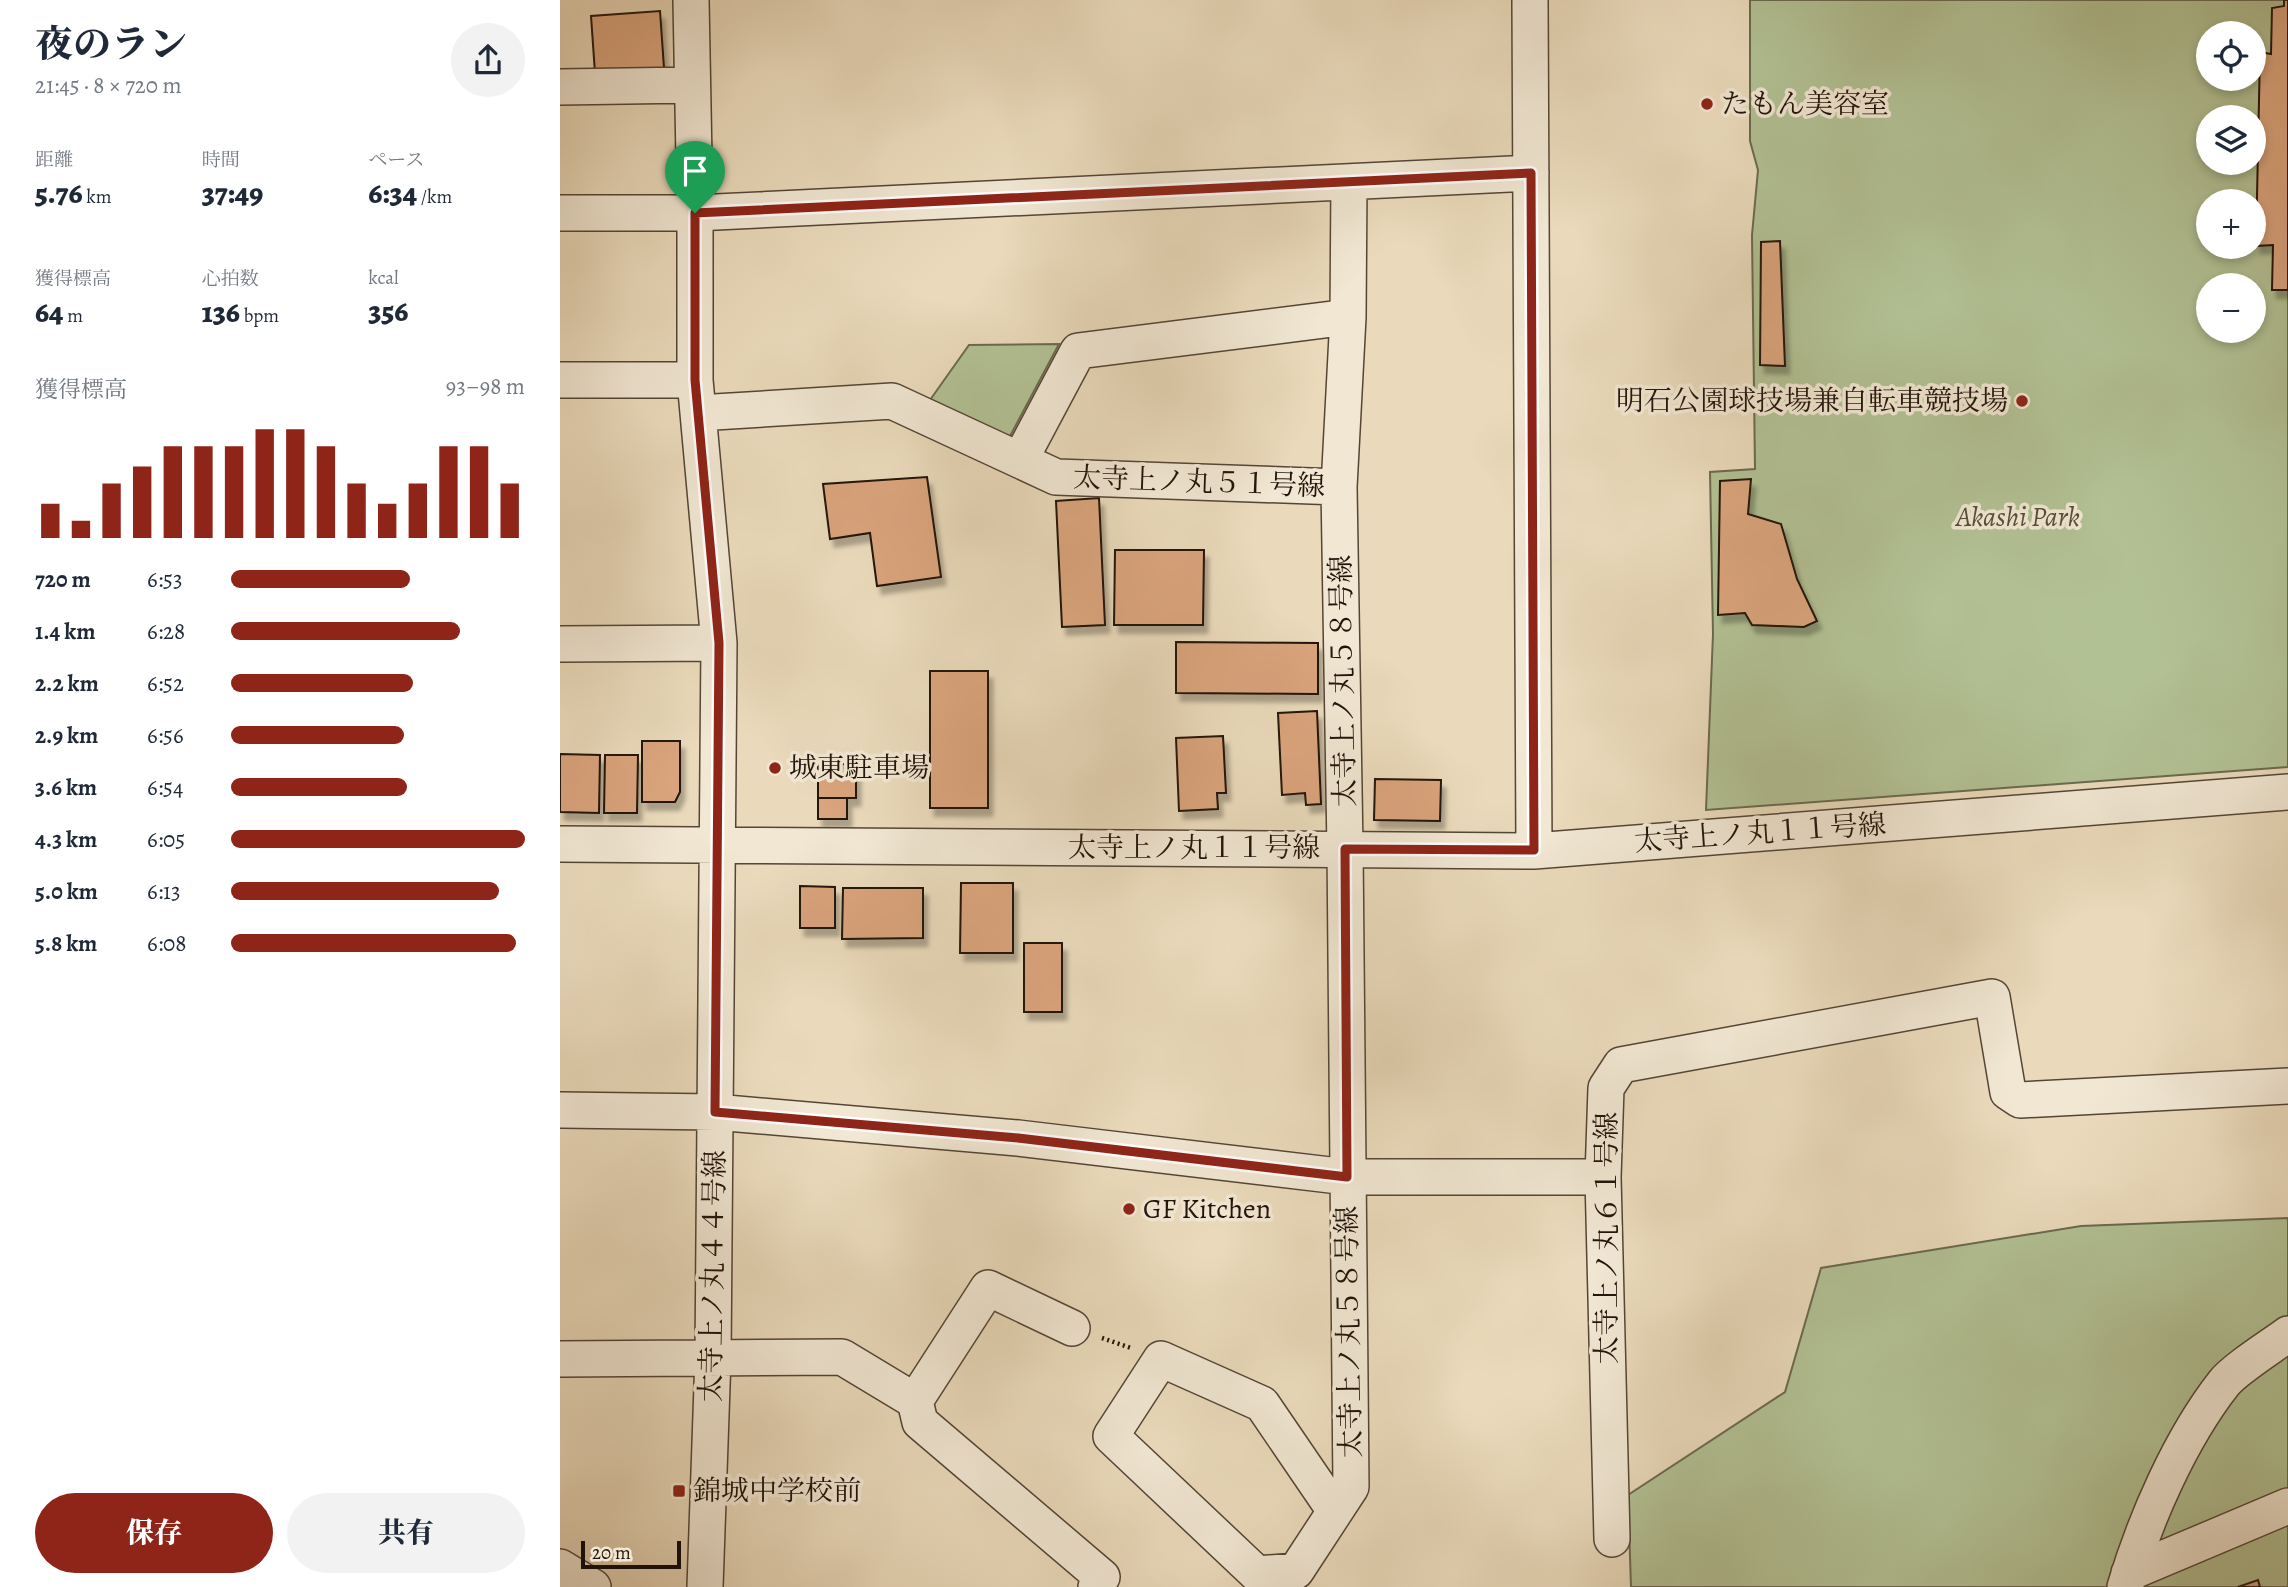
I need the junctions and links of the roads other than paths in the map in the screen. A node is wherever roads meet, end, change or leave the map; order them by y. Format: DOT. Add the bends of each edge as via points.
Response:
graph roads {
  1 [pos="691,0"];
  2 [pos="1530,0"];
  3 [pos="692,85"];
  4 [pos="560,87"];
  5 [pos="1531,173"];
  6 [pos="1349,181"];
  7 [pos="560,213"];
  8 [pos="695,213"];
  9 [pos="1348,317"];
  10 [pos="560,380"];
  11 [pos="697,396"];
  12 [pos="1020,460"];
  13 [pos="1339,487"];
  14 [pos="560,643"];
  15 [pos="719,643"];
  16 [pos="2288,792"];
  17 [pos="560,844"];
  18 [pos="718,846"];
  19 [pos="1345,849"];
  20 [pos="1534,850"];
  21 [pos="2288,1086"];
  22 [pos="560,1110"];
  23 [pos="715,1112"];
  24 [pos="1347,1177"];
  25 [pos="1602,1177"];
  26 [pos="1072,1328"];
  27 [pos="2288,1334"];
  28 [pos="713,1357"];
  29 [pos="560,1359"];
  30 [pos="915,1401"];
  31 [pos="2288,1506"];
  32 [pos="1335,1511"];
  33 [pos="1612,1539"];
  34 [pos="560,1567"];
  35 [pos="1307,1579"];
  36 [pos="2127,1580"];
  37 [pos="593,1587"];
  38 [pos="705,1587"];
  39 [pos="1096,1587"];
  1 -- 3 [label="street, 太寺上ノ丸４４号線"];
  2 -- 5 [label="street"];
  3 -- 4 [label="street"];
  3 -- 8 [label="street, 太寺上ノ丸４４号線"];
  5 -- 6 [label="street"];
  5 -- 20 [label="street"];
  6 -- 8 [label="street"];
  6 -- 9 [label="street, 太寺上ノ丸５８号線"];
  7 -- 8 [label="street"];
  8 -- 11 [label="street, 太寺上ノ丸４４号線"];
  9 -- 12 [label="street" via="1078,351"];
  9 -- 13 [label="street, 太寺上ノ丸５８号線"];
  10 -- 11 [label="street, 太寺上ノ丸５１号線"];
  11 -- 12 [label="street, 太寺上ノ丸５１号線" via="892,401"];
  11 -- 15 [label="street, 太寺上ノ丸４４号線"];
  12 -- 13 [label="street, 太寺上ノ丸５１号線" via="1056,477"];
  13 -- 19 [label="street, 太寺上ノ丸５８号線"];
  14 -- 15 [label="street"];
  15 -- 18 [label="street, 太寺上ノ丸４４号線"];
  16 -- 20 [label="street, 太寺上ノ丸１１号線"];
  17 -- 18 [label="street, 太寺上ノ丸１１号線"];
  18 -- 19 [label="street, 太寺上ノ丸１１号線"];
  18 -- 23 [label="street, 太寺上ノ丸４４号線"];
  19 -- 20 [label="street, 太寺上ノ丸１１号線"];
  19 -- 24 [label="street, 太寺上ノ丸５８号線"];
  21 -- 25 [label="street, 太寺上ノ丸６１号線" via="2020,1100 2008,1092 1992,997 1621,1065 1606,1088"];
  22 -- 23 [label="street"];
  23 -- 24 [label="street" via="1018,1138"];
  23 -- 28 [label="street, 太寺上ノ丸４４号線"];
  24 -- 25 [label="street"];
  24 -- 32 [label="street, 太寺上ノ丸５８号線" via="1351,1487"];
  25 -- 33 [label="street, 太寺上ノ丸６１号線"];
  26 -- 30 [label="street" via="988,1288"];
  27 -- 36 [label="street" via="2225,1381 2158,1498"];
  28 -- 29 [label="street"];
  28 -- 30 [label="street" via="842,1357"];
  28 -- 38 [label="street, 太寺上ノ丸４４号線"];
  30 -- 39 [label="street" via="920,1422 1102,1577"];
  31 -- 36 [label="street"];
  32 -- 35 [label="street, 太寺上ノ丸５８号線"];
  32 -- 35 [label="street, 太寺上ノ丸５８号線" via="1262,1404 1161,1359 1111,1436 1257,1574"];
  34 -- 37 [label="street"];
}
